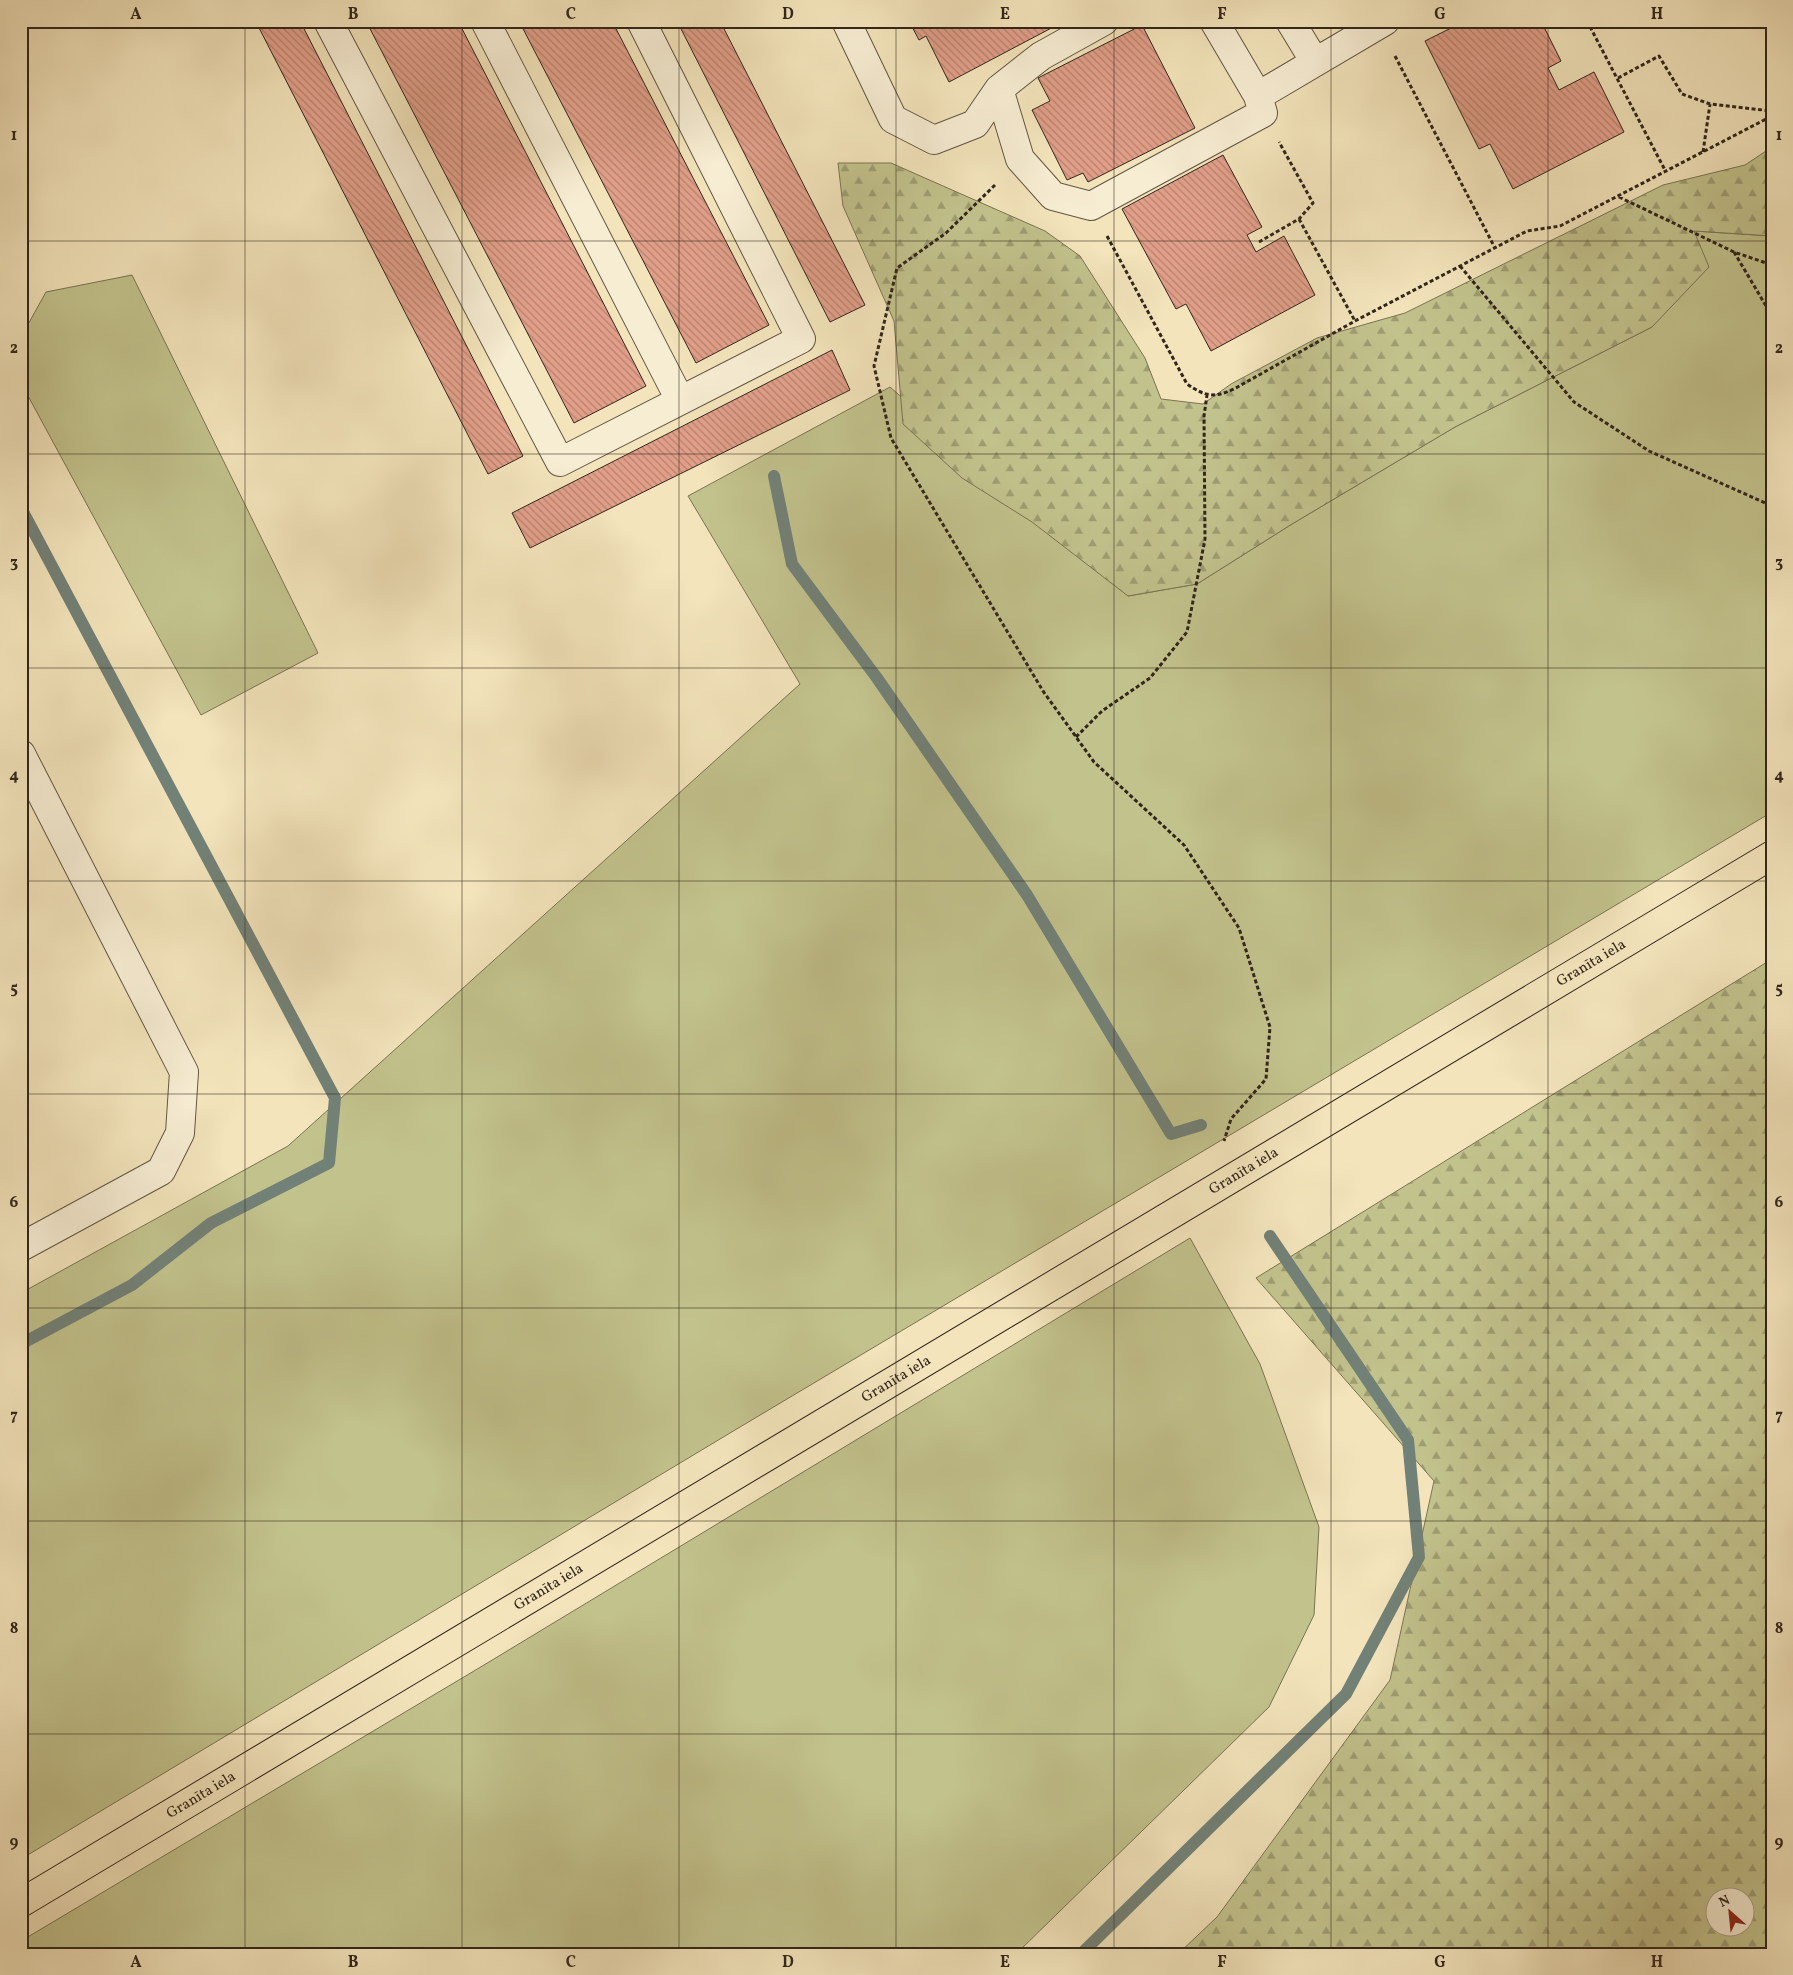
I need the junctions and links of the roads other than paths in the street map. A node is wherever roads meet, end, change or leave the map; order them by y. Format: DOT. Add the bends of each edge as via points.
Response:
graph roads {
  1 [pos="328,21"];
  2 [pos="485,21"];
  3 [pos="641,21"];
  4 [pos="846,21"];
  5 [pos="1104,21"];
  6 [pos="1214,21"];
  7 [pos="1290,21"];
  8 [pos="1382,23"];
  9 [pos="1315,62"];
  10 [pos="999,89"];
  11 [pos="1260,104"];
  12 [pos="680,400"];
  13 [pos="21,754"];
  14 [pos="1772,855"];
  15 [pos="21,1248"];
  16 [pos="21,1902"];
  1 -- 12 [label="street" via="560,462"];
  2 -- 12 [label="street"];
  3 -- 12 [label="street" via="801,339"];
  4 -- 10 [label="street" via="893,119 934,140 975,124"];
  5 -- 10 [label="street" via="1040,56"];
  6 -- 11 [label="street"];
  7 -- 9 [label="street"];
  8 -- 9 [label="street"];
  9 -- 11 [label="street"];
  10 -- 11 [label="street" via="1020,159 1053,196 1091,206"];
  13 -- 15 [label="street" via="184,1072 180,1133 161,1171"];
  14 -- 16 [label="main road, Granīta iela"];
}
